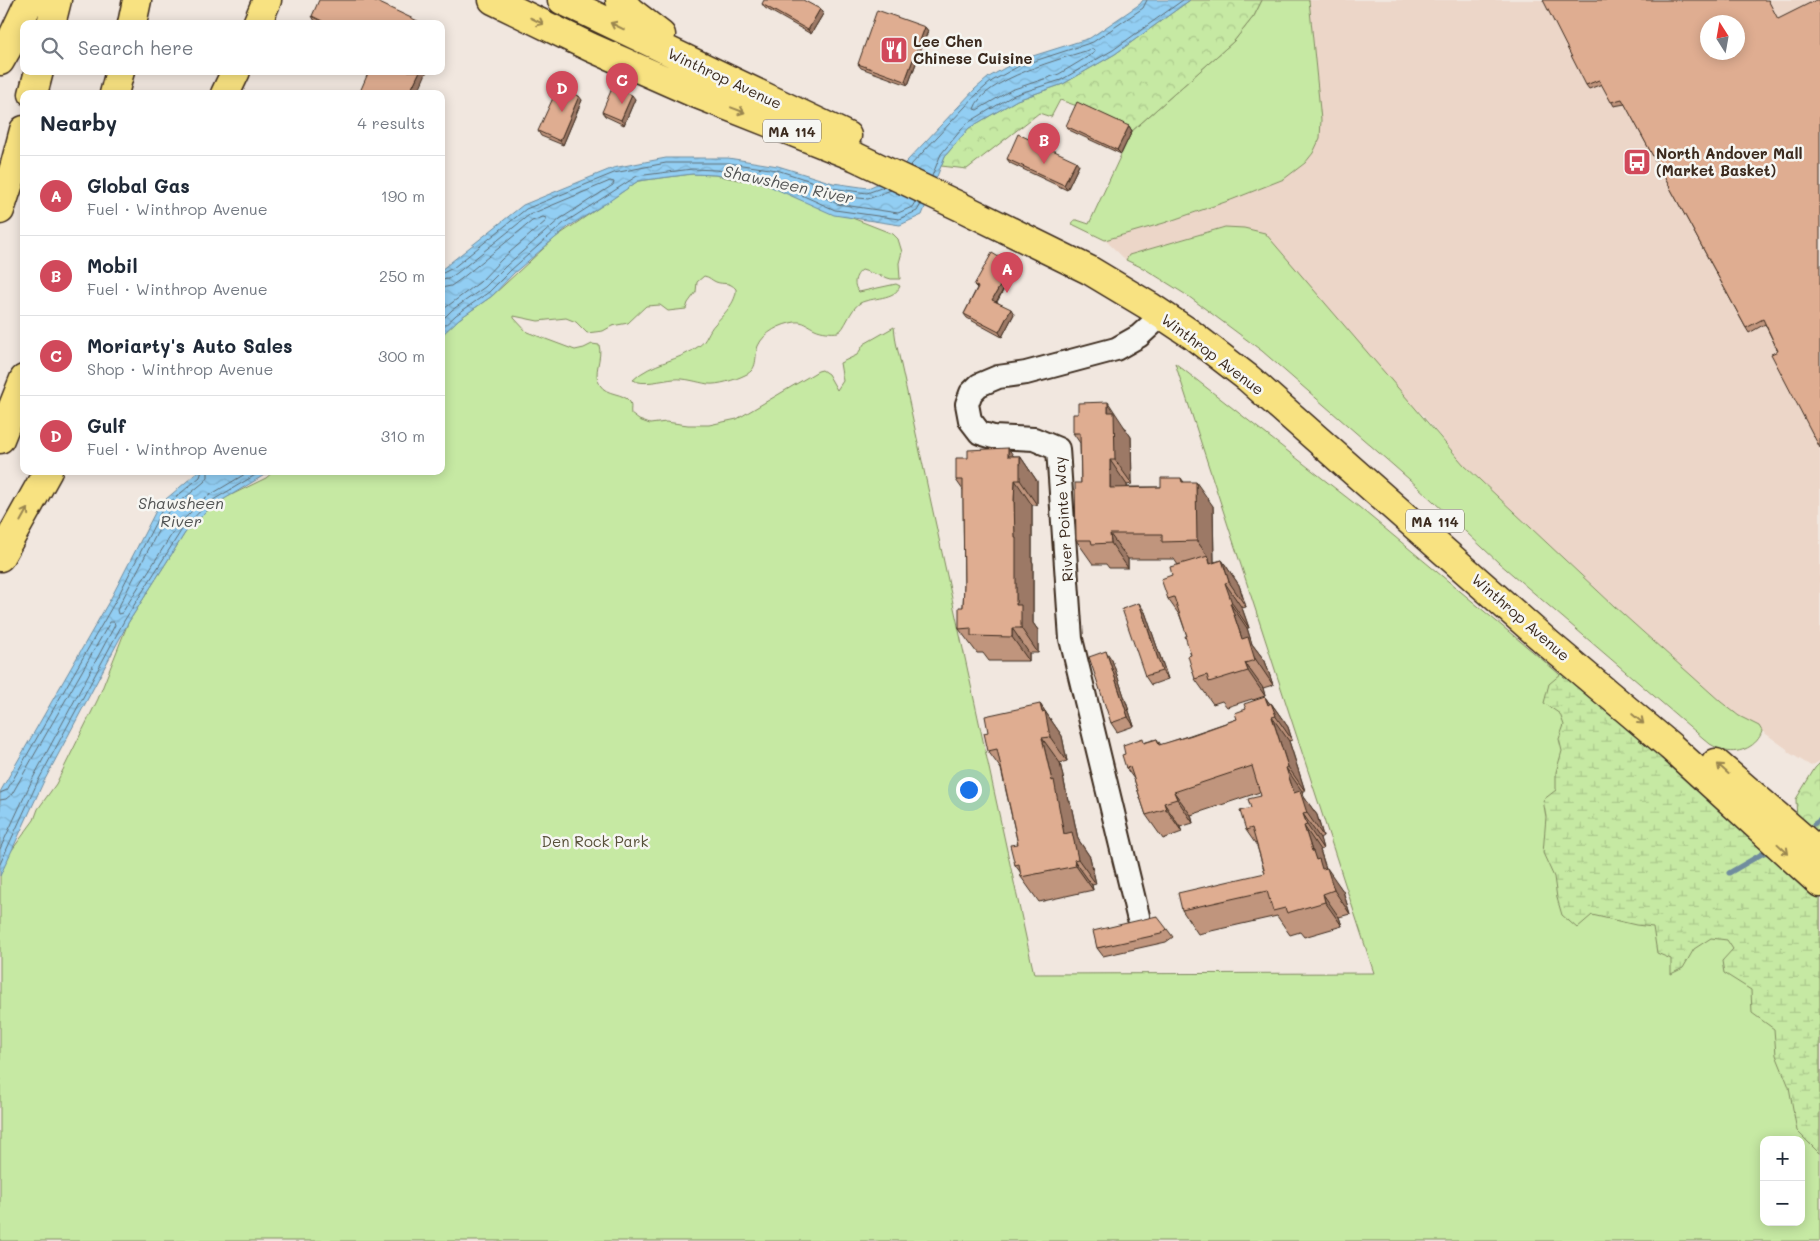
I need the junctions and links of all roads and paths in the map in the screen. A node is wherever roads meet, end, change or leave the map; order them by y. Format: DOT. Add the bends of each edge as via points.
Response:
graph roads {
  1 [pos="30,0"];
  2 [pos="56,0"];
  3 [pos="137,0"];
  4 [pos="267,0"];
  5 [pos="493,0"];
  6 [pos="562,0"];
  7 [pos="620,0"];
  8 [pos="21,20"];
  9 [pos="51,20"];
  10 [pos="133,20"];
  11 [pos="259,20"];
  12 [pos="20,21"];
  13 [pos="0,61"];
  14 [pos="693,62"];
  15 [pos="37,75"];
  16 [pos="119,75"];
  17 [pos="234,75"];
  18 [pos="34,90"];
  19 [pos="115,90"];
  20 [pos="227,90"];
  21 [pos="20,145"];
  22 [pos="893,166"];
  23 [pos="0,210"];
  24 [pos="1167,309"];
  25 [pos="20,389"];
  26 [pos="0,439"];
  27 [pos="46,475"];
  28 [pos="0,558"];
  29 [pos="1820,853"];
  30 [pos="1820,883"];
  31 [pos="1138,916"];
  1 -- 8 [label="highway"];
  2 -- 9 [label="highway"];
  3 -- 10 [label="highway"];
  4 -- 11 [label="highway"];
  5 -- 22 [label="highway, Winthrop Avenue / MA 114, one-way" via="692,92 856,157"];
  14 -- 6 [label="highway, Winthrop Avenue / MA 114, one-way"];
  7 -- 14 [label="highway"];
  12 -- 13 [label="highway"];
  14 -- 22 [label="highway, Winthrop Avenue / MA 114"];
  15 -- 18 [label="highway"];
  16 -- 19 [label="highway"];
  17 -- 20 [label="highway"];
  21 -- 23 [label="highway"];
  22 -- 24 [label="highway, Winthrop Avenue / MA 114" via="1045,240 1089,270"];
  29 -- 24 [label="highway, Winthrop Avenue / MA 114, one-way" via="1539,613 1281,386 1226,341"];
  24 -- 30 [label="highway, Winthrop Avenue / MA 114, one-way" via="1671,747"];
  24 -- 31 [label="street, River Pointe Way" via="1139,336 1116,349 1036,371 998,377 980,385 967,404 970,420 980,432 993,437 1034,439 1058,449 1071,639"];
  25 -- 26 [label="highway"];
  28 -- 27 [label="highway, one-way"];
}
